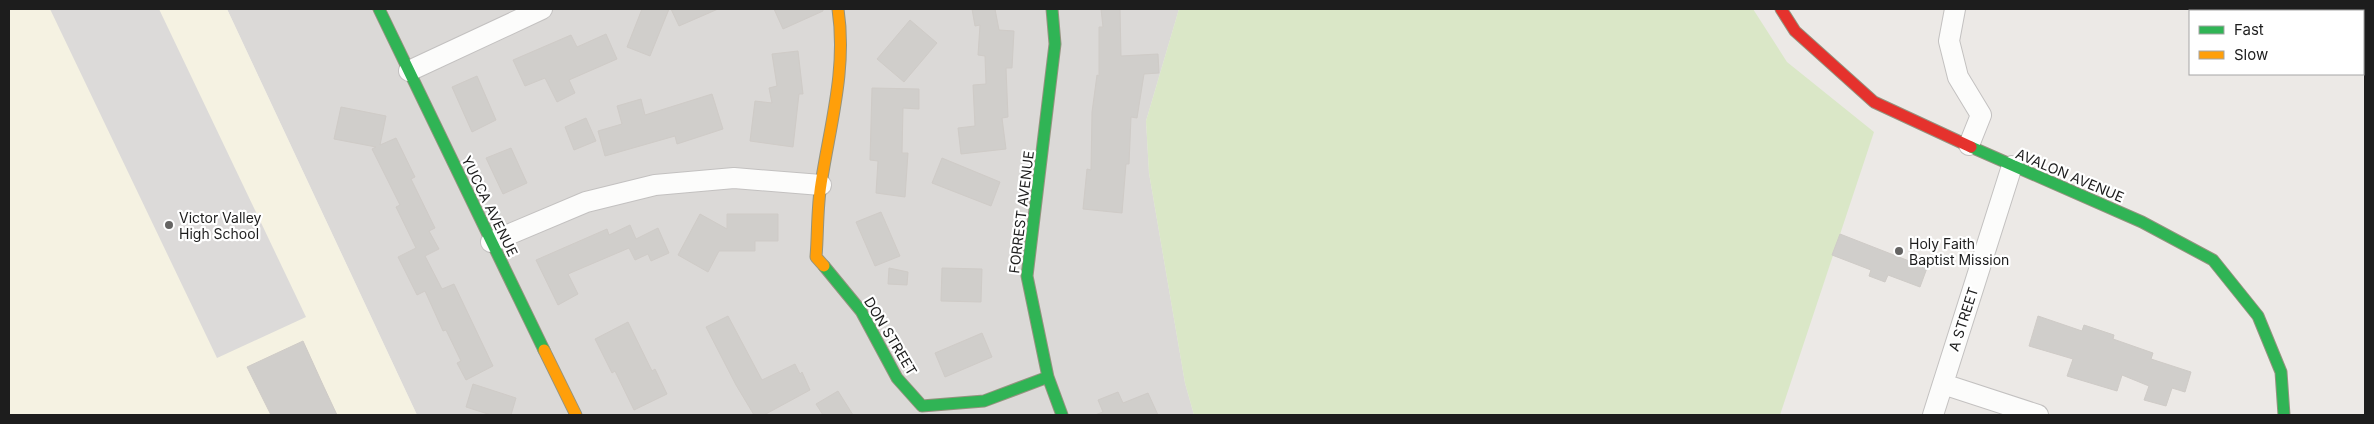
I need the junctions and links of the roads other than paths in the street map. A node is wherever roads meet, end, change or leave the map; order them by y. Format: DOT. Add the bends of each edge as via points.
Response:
graph roads {
  1 [pos="379,9"];
  2 [pos="542,9"];
  3 [pos="838,9"];
  4 [pos="1052,9"];
  5 [pos="1781,9"];
  6 [pos="1955,9"];
  7 [pos="409,70"];
  8 [pos="1969,145"];
  9 [pos="2012,166"];
  10 [pos="821,185"];
  11 [pos="491,242"];
  12 [pos="1048,377"];
  13 [pos="1943,384"];
  14 [pos="576,415"];
  15 [pos="1062,415"];
  16 [pos="1933,415"];
  17 [pos="2038,415"];
  18 [pos="2284,415"];
  1 -- 7 [label="street, YUCCA AVENUE"];
  2 -- 7 [label="street"];
  3 -- 10 [label="street, DON STREET" via="842,28 838,98"];
  4 -- 12 [label="street, FORREST AVENUE" via="1054,44 1027,276"];
  5 -- 8 [label="street, AVALON AVENUE" via="1795,31 1874,102"];
  6 -- 8 [label="street" via="1948,40 1958,77 1980,115"];
  7 -- 11 [label="street, YUCCA AVENUE"];
  8 -- 9 [label="street, AVALON AVENUE"];
  9 -- 13 [label="street, A STREET"];
  9 -- 18 [label="street, AVALON AVENUE" via="2142,222 2214,260 2258,316 2280,372"];
  10 -- 11 [label="street" via="734,178 655,185 586,202"];
  10 -- 12 [label="street, DON STREET" via="816,257 861,311 896,378 922,406 984,401"];
  11 -- 14 [label="street, YUCCA AVENUE"];
  12 -- 15 [label="street, FORREST AVENUE"];
  13 -- 16 [label="street, A STREET"];
  13 -- 17 [label="street"];
}
